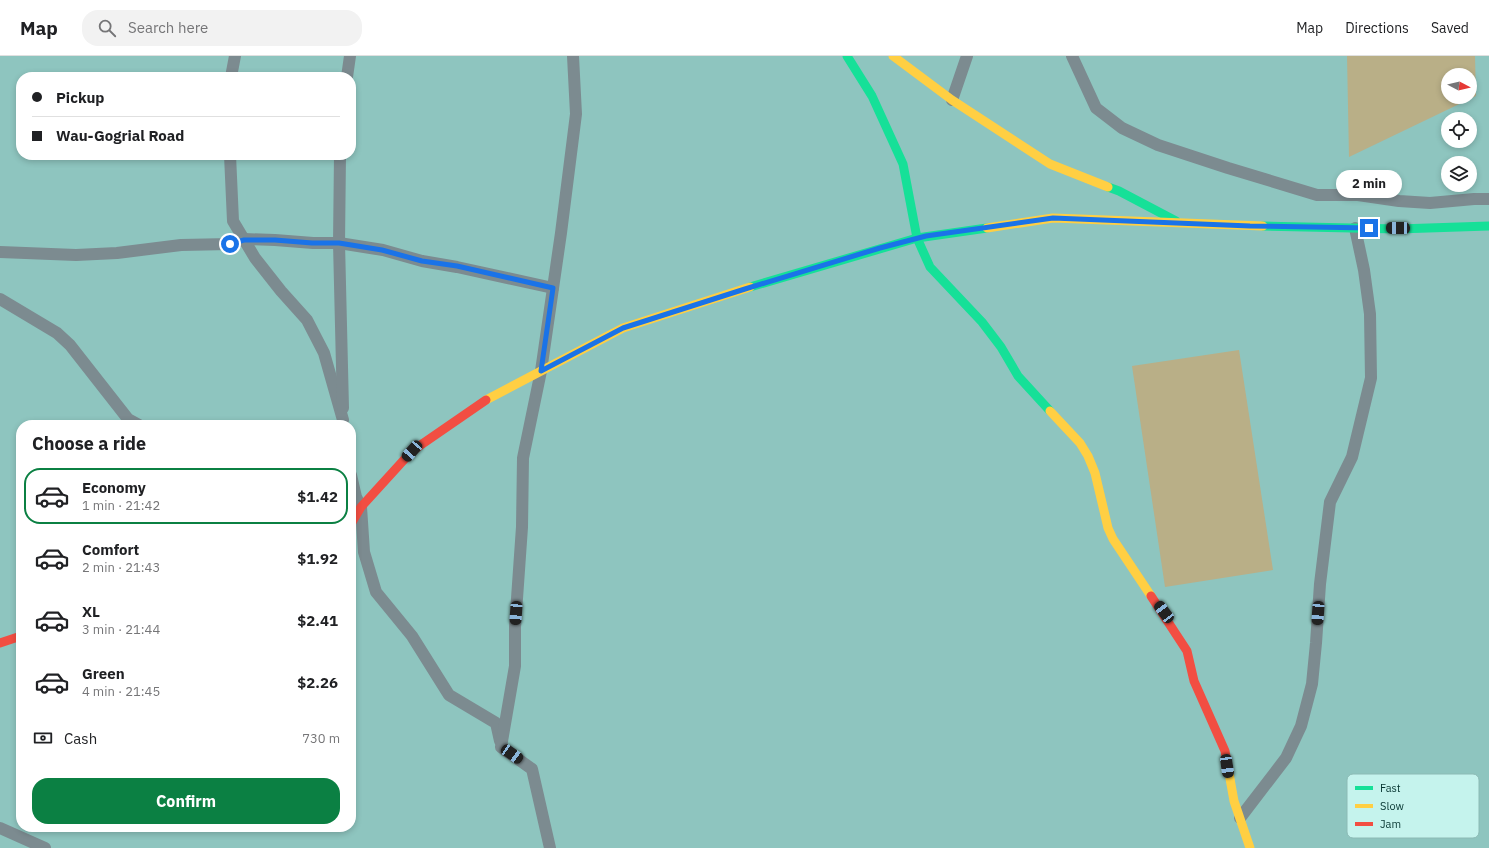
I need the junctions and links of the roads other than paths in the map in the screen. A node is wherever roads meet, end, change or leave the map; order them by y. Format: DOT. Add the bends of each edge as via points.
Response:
graph roads {
  1 [pos="235,56"];
  2 [pos="350,56"];
  3 [pos="573,56"];
  4 [pos="847,56"];
  5 [pos="893,56"];
  6 [pos="967,56"];
  7 [pos="1072,56"];
  8 [pos="232,72"];
  9 [pos="348,72"];
  10 [pos="952,100"];
  11 [pos="230,160"];
  12 [pos="340,160"];
  13 [pos="1489,199"];
  14 [pos="1181,223"];
  15 [pos="1489,226"];
  16 [pos="1355,228"];
  17 [pos="917,238"];
  18 [pos="244,240"];
  19 [pos="339,243"];
  20 [pos="0,252"];
  21 [pos="553,288"];
  22 [pos="0,299"];
  23 [pos="541,371"];
  24 [pos="130,420"];
  25 [pos="342,420"];
  26 [pos="343,420"];
  27 [pos="356,497"];
  28 [pos="361,507"];
  29 [pos="356,516"];
  30 [pos="16,638"];
  31 [pos="0,643"];
  32 [pos="501,747"];
  33 [pos="1240,818"];
  34 [pos="0,828"];
  35 [pos="45,848"];
  36 [pos="550,848"];
  37 [pos="1250,848"];
  1 -- 8 [label="street"];
  2 -- 9 [label="street"];
  3 -- 21 [label="street" via="576,114"];
  4 -- 17 [label="main road" via="872,96 903,164"];
  5 -- 10 [label="main road"];
  6 -- 10 [label="street"];
  7 -- 13 [label="street" via="1096,108 1122,128 1158,145 1317,195 1358,194 1399,201 1430,202"];
  10 -- 14 [label="main road" via="1050,164 1119,191"];
  11 -- 18 [label="street" via="233,221"];
  12 -- 19 [label="street"];
  14 -- 16 [label="main road"];
  14 -- 17 [label="main road" via="1053,218"];
  15 -- 16 [label="main road"];
  16 -- 33 [label="street" via="1370,314 1372,378 1352,457 1330,502 1312,684 1301,726 1286,758"];
  17 -- 23 [label="main road" via="623,328"];
  17 -- 33 [label="main road" via="930,267 982,322 1018,376 1080,443 1088,456 1113,539 1164,612 1187,651 1194,681 1224,751"];
  18 -- 19 [label="street"];
  18 -- 20 [label="street" via="230,244 181,245 116,254"];
  18 -- 25 [label="street" via="255,258 306,320 324,353"];
  19 -- 21 [label="street"];
  19 -- 26 [label="street"];
  21 -- 23 [label="street"];
  22 -- 24 [label="street" via="57,333 70,345"];
  23 -- 28 [label="main road" via="481,403 412,451"];
  23 -- 32 [label="street" via="524,458 515,666"];
  27 -- 28 [label="street"];
  28 -- 29 [label="main road"];
  28 -- 32 [label="street" via="364,552 376,592 412,636 449,695 496,723"];
  30 -- 31 [label="main road"];
  32 -- 36 [label="street" via="532,768"];
  33 -- 37 [label="main road"];
  34 -- 35 [label="street"];
}
